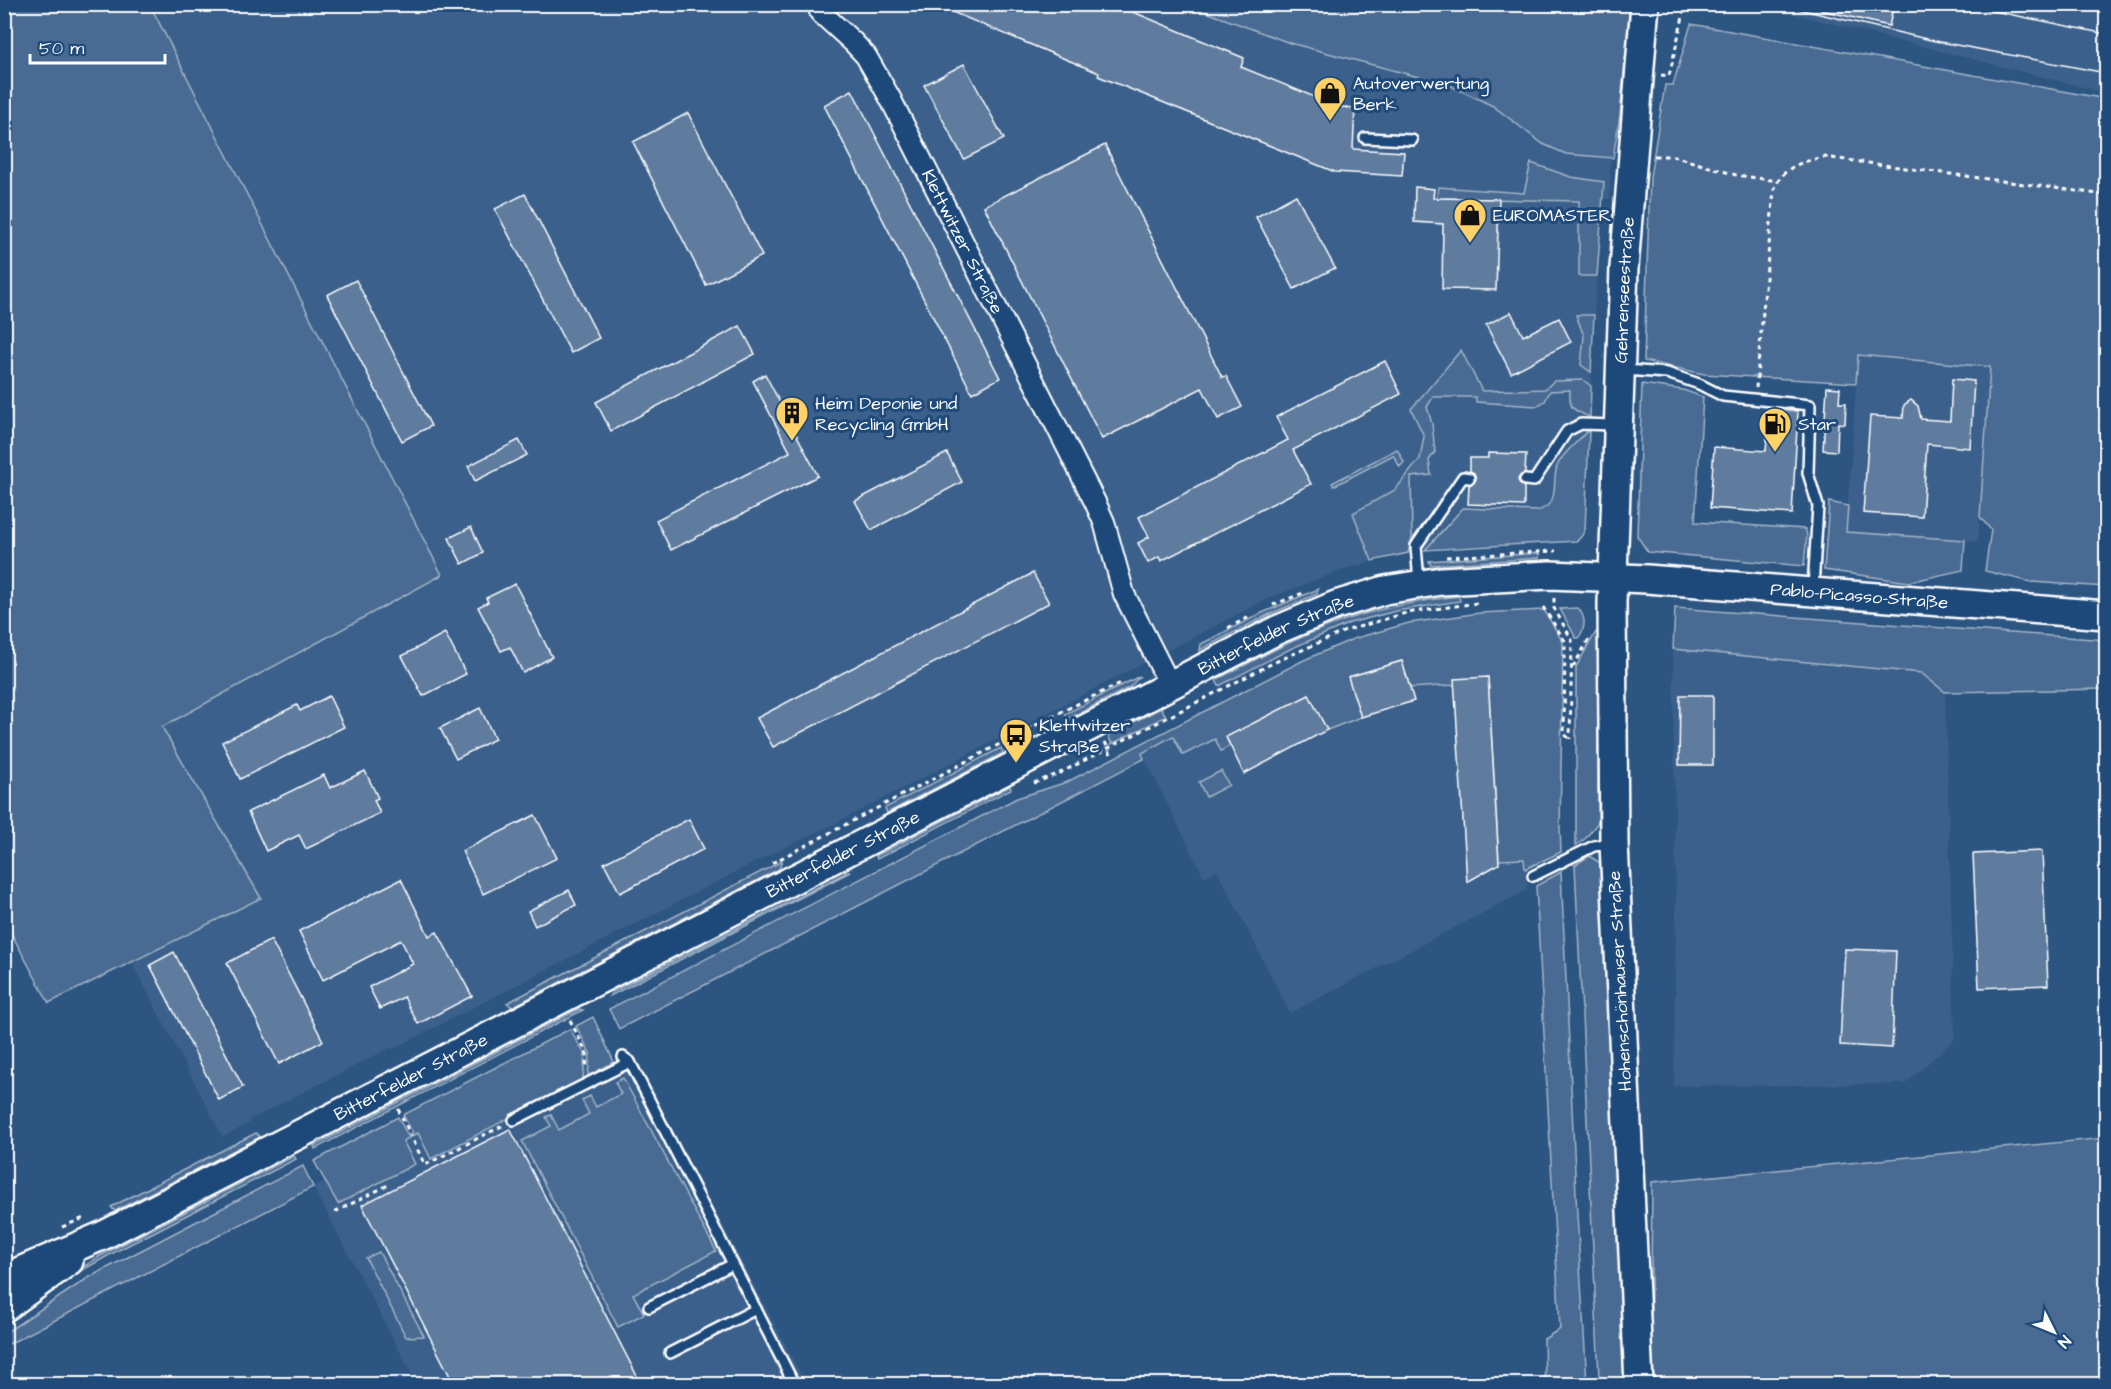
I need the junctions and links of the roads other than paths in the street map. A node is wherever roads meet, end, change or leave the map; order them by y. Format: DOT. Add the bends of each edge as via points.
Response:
graph roads {
  1 [pos="1645,4"];
  2 [pos="821,8"];
  3 [pos="1365,138"];
  4 [pos="1412,140"];
  5 [pos="1620,369"];
  6 [pos="1617,426"];
  7 [pos="1469,478"];
  8 [pos="1525,480"];
  9 [pos="1612,577"];
  10 [pos="1419,584"];
  11 [pos="1812,594"];
  12 [pos="2106,615"];
  13 [pos="1170,685"];
  14 [pos="1614,843"];
  15 [pos="1533,876"];
  16 [pos="514,1120"];
  17 [pos="95,1226"];
  18 [pos="733,1264"];
  19 [pos="4,1278"];
  20 [pos="4,1308"];
  21 [pos="649,1308"];
  22 [pos="756,1309"];
  23 [pos="670,1353"];
  24 [pos="788,1384"];
  25 [pos="1639,1384"];
  1 -- 5 [label="main road, Gehrenseestraße"];
  2 -- 13 [label="street, Klettwitzer Straße" via="866,56 890,98 1095,502 1124,594"];
  3 -- 4 [label="lane"];
  5 -- 6 [label="main road, Gehrenseestraße"];
  5 -- 11 [label="lane" via="1667,373 1723,396 1810,405 1808,473 1818,507"];
  6 -- 8 [label="lane" via="1581,424 1568,431 1533,481"];
  6 -- 9 [label="main road, Gehrenseestraße"];
  7 -- 10 [label="lane" via="1463,477 1416,546"];
  9 -- 10 [label="main road, Bitterfelder Straße" via="1550,575"];
  9 -- 11 [label="main road, Pablo-Picasso-Straße"];
  9 -- 14 [label="main road, Hohenschönhauser Straße"];
  10 -- 13 [label="main road, Bitterfelder Straße" via="1373,593 1324,609"];
  11 -- 12 [label="main road, Pablo-Picasso-Straße"];
  13 -- 17 [label="main road, Bitterfelder Straße"];
  14 -- 15 [label="lane" via="1594,846"];
  14 -- 25 [label="main road, Hohenschönhauser Straße"];
  16 -- 18 [label="lane" via="627,1060"];
  17 -- 19 [label="main road, Bitterfelder Straße"];
  17 -- 20 [label="main road, Bitterfelder Straße"];
  18 -- 21 [label="lane"];
  18 -- 22 [label="lane"];
  22 -- 23 [label="lane"];
  22 -- 24 [label="lane" via="793,1382"];
}
